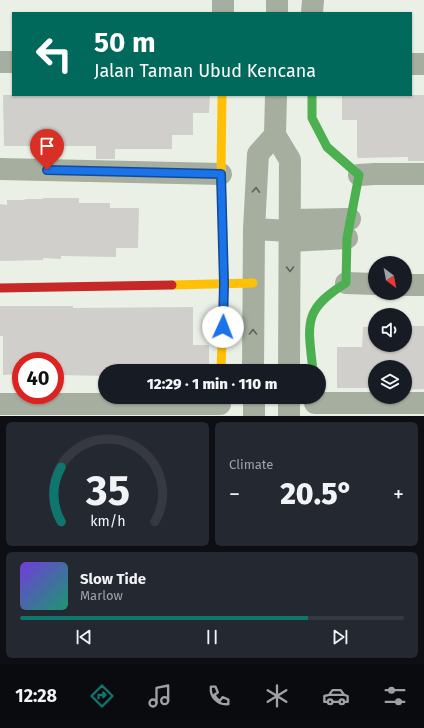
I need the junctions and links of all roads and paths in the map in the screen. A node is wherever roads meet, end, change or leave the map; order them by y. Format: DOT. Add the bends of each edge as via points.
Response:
graph roads {
  1 [pos="223,0"];
  2 [pos="277,0"];
  3 [pos="313,0"];
  4 [pos="223,12"];
  5 [pos="277,12"];
  6 [pos="312,12"];
  7 [pos="0,62"];
  8 [pos="12,62"];
  9 [pos="412,64"];
  10 [pos="424,64"];
  11 [pos="222,96"];
  12 [pos="276,96"];
  13 [pos="312,96"];
  14 [pos="275,135"];
  15 [pos="0,169"];
  16 [pos="221,174"];
  17 [pos="424,174"];
  18 [pos="359,175"];
  19 [pos="349,228"];
  20 [pos="254,229"];
  21 [pos="290,231"];
  22 [pos="253,282"];
  23 [pos="224,283"];
  24 [pos="346,283"];
  25 [pos="368,284"];
  26 [pos="412,284"];
  27 [pos="424,285"];
  28 [pos="0,288"];
  29 [pos="221,364"];
  30 [pos="254,364"];
  31 [pos="290,364"];
  32 [pos="313,364"];
  33 [pos="424,403"];
  34 [pos="0,404"];
  35 [pos="254,404"];
  36 [pos="289,404"];
  37 [pos="315,405"];
  38 [pos="220,406"];
  39 [pos="254,416"];
  40 [pos="289,416"];
  1 -- 4 [label="street"];
  2 -- 5 [label="street"];
  3 -- 6 [label="street"];
  7 -- 8 [label="street"];
  9 -- 10 [label="street"];
  11 -- 16 [label="street"];
  12 -- 14 [label="street"];
  13 -- 18 [label="street" via="312,118 327,147"];
  20 -- 14 [label="street, one-way" via="258,154"];
  14 -- 21 [label="street" via="290,160"];
  15 -- 16 [label="street"];
  16 -- 23 [label="street"];
  17 -- 18 [label="street"];
  18 -- 19 [label="street"];
  19 -- 21 [label="street"];
  19 -- 24 [label="street"];
  20 -- 21 [label="street"];
  20 -- 22 [label="street"];
  21 -- 31 [label="street, one-way"];
  22 -- 23 [label="street"];
  30 -- 22 [label="street, one-way"];
  23 -- 28 [label="street"];
  23 -- 29 [label="street"];
  24 -- 25 [label="street"];
  24 -- 32 [label="street" via="320,301 310,321"];
  26 -- 27 [label="street"];
  33 -- 37 [label="street"];
  34 -- 38 [label="street"];
  35 -- 39 [label="street"];
  36 -- 40 [label="street"];
}
